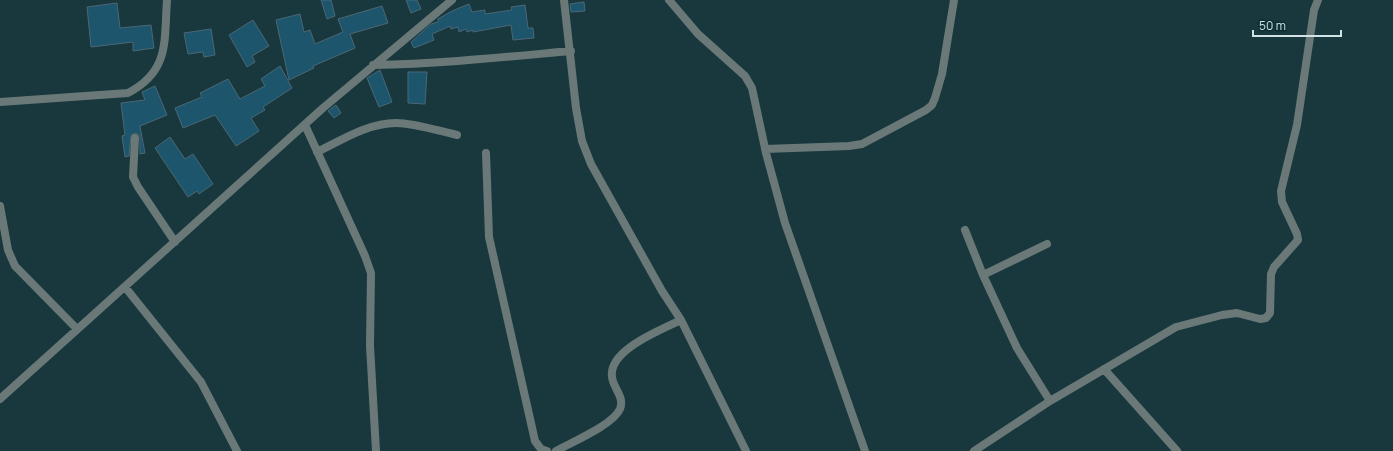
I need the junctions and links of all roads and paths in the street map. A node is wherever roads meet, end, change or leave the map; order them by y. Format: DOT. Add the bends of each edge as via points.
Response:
graph roads {
  1 [pos="167,0"];
  2 [pos="452,0"];
  3 [pos="564,0"];
  4 [pos="669,0"];
  5 [pos="954,0"];
  6 [pos="1318,0"];
  7 [pos="571,51"];
  8 [pos="373,65"];
  9 [pos="0,102"];
  10 [pos="305,125"];
  11 [pos="457,135"];
  12 [pos="135,138"];
  13 [pos="765,149"];
  14 [pos="318,152"];
  15 [pos="486,153"];
  16 [pos="0,206"];
  17 [pos="965,230"];
  18 [pos="175,242"];
  19 [pos="1047,244"];
  20 [pos="982,275"];
  21 [pos="125,287"];
  22 [pos="681,320"];
  23 [pos="78,329"];
  24 [pos="1104,369"];
  25 [pos="0,399"];
  26 [pos="1050,401"];
  27 [pos="237,451"];
  28 [pos="376,451"];
  29 [pos="547,451"];
  30 [pos="556,451"];
  31 [pos="746,451"];
  32 [pos="865,451"];
  33 [pos="974,451"];
  34 [pos="1178,451"];
  1 -- 9 [label="street" via="162,57 148,81 139,88 128,93"];
  2 -- 8 [label="street"];
  3 -- 7 [label="street"];
  4 -- 13 [label="street" via="698,34 745,76 752,88"];
  5 -- 13 [label="street" via="936,98 926,110 862,144"];
  6 -- 24 [label="street" via="1314,10 1297,125 1281,191 1282,202 1298,240 1274,267 1271,274 1270,313 1260,320 1237,314 1222,315 1176,327"];
  7 -- 8 [label="street" via="481,60"];
  7 -- 22 [label="street" via="576,108 582,141 591,164"];
  8 -- 10 [label="street"];
  10 -- 14 [label="street"];
  10 -- 18 [label="street"];
  11 -- 14 [label="street" via="397,123 380,124"];
  12 -- 18 [label="street" via="133,177"];
  13 -- 32 [label="street" via="785,223"];
  14 -- 28 [label="street" via="371,273 370,346"];
  15 -- 29 [label="street" via="489,237 535,440 540,449"];
  16 -- 23 [label="street" via="8,250 15,266"];
  17 -- 20 [label="street"];
  18 -- 21 [label="street"];
  19 -- 20 [label="street"];
  20 -- 26 [label="street" via="1017,348"];
  21 -- 23 [label="street"];
  21 -- 27 [label="street" via="201,382"];
  22 -- 30 [label="street" via="639,341 616,360 612,378 621,398 620,409 612,420"];
  22 -- 31 [label="street"];
  23 -- 25 [label="street"];
  24 -- 26 [label="street"];
  24 -- 34 [label="street"];
  26 -- 33 [label="street"];
}
